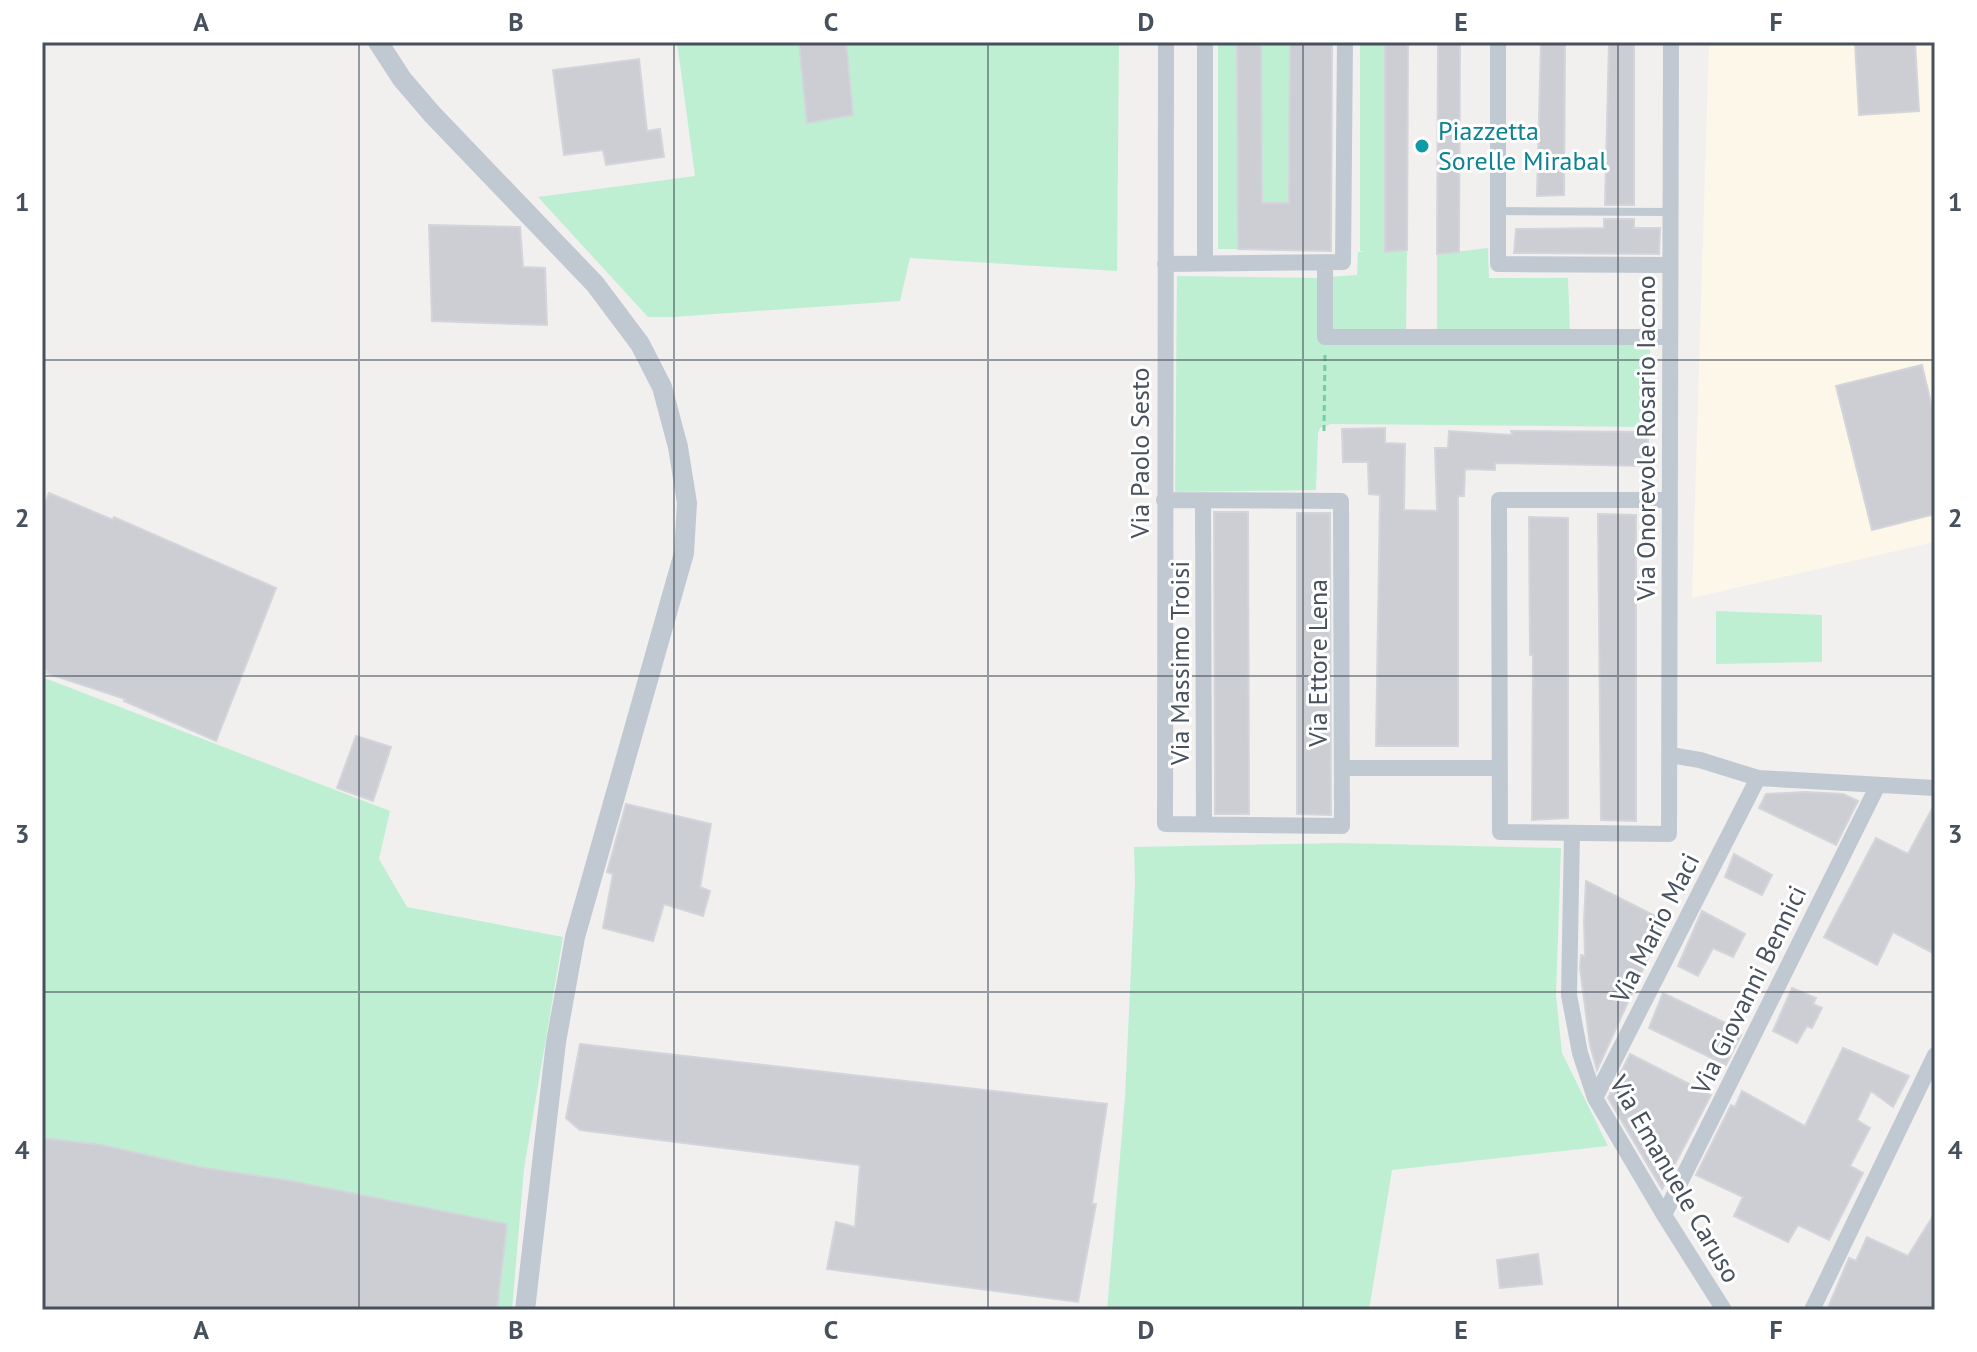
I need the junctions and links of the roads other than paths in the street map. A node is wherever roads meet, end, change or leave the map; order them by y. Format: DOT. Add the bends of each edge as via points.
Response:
graph roads {
  1 [pos="378,42"];
  2 [pos="1166,42"];
  3 [pos="1205,42"];
  4 [pos="1345,42"];
  5 [pos="1498,42"];
  6 [pos="1671,42"];
  7 [pos="1498,211"];
  8 [pos="1670,212"];
  9 [pos="1325,262"];
  10 [pos="1205,263"];
  11 [pos="1165,264"];
  12 [pos="1670,265"];
  13 [pos="1670,337"];
  14 [pos="1164,500"];
  15 [pos="1203,500"];
  16 [pos="1670,500"];
  17 [pos="1670,755"];
  18 [pos="1342,768"];
  19 [pos="1500,768"];
  20 [pos="1758,778"];
  21 [pos="1877,787"];
  22 [pos="1935,788"];
  23 [pos="1204,824"];
  24 [pos="1572,833"];
  25 [pos="1935,1055"];
  26 [pos="1595,1098"];
  27 [pos="1664,1215"];
  28 [pos="525,1310"];
  29 [pos="1724,1310"];
  30 [pos="1812,1310"];
  1 -- 28 [label="street" via="432,114 595,284 640,344 662,387 687,503 684,553 575,937 556,1042"];
  2 -- 11 [label="street, Via Paolo Sesto"];
  3 -- 10 [label="street"];
  4 -- 9 [label="street" via="1343,262"];
  5 -- 7 [label="street"];
  6 -- 8 [label="street, Via Onorevole Rosario Iacono"];
  7 -- 8 [label="lane"];
  7 -- 12 [label="street" via="1498,264"];
  8 -- 12 [label="street, Via Onorevole Rosario Iacono"];
  9 -- 10 [label="street"];
  9 -- 13 [label="street" via="1325,337"];
  10 -- 11 [label="street"];
  11 -- 14 [label="street, Via Paolo Sesto"];
  12 -- 13 [label="street, Via Onorevole Rosario Iacono"];
  13 -- 16 [label="street, Via Onorevole Rosario Iacono"];
  14 -- 15 [label="street"];
  14 -- 23 [label="street, Via Paolo Sesto" via="1165,824"];
  15 -- 18 [label="street, Via Ettore Lena" via="1341,501"];
  15 -- 23 [label="street, Via Massimo Troisi"];
  16 -- 17 [label="street, Via Onorevole Rosario Iacono"];
  16 -- 19 [label="street" via="1499,500"];
  17 -- 20 [label="street"];
  17 -- 24 [label="street, Via Onorevole Rosario Iacono" via="1669,834"];
  18 -- 19 [label="street"];
  18 -- 23 [label="street, Via Ettore Lena" via="1342,826"];
  19 -- 24 [label="street" via="1500,832"];
  20 -- 21 [label="street"];
  20 -- 26 [label="street, Via Mario Maci"];
  21 -- 22 [label="street"];
  21 -- 27 [label="street, Via Giovanni Bennici"];
  24 -- 26 [label="street, Via Emanuele Caruso" via="1569,995"];
  25 -- 30 [label="street"];
  26 -- 27 [label="street, Via Emanuele Caruso"];
  27 -- 29 [label="street, Via Emanuele Caruso"];
}
